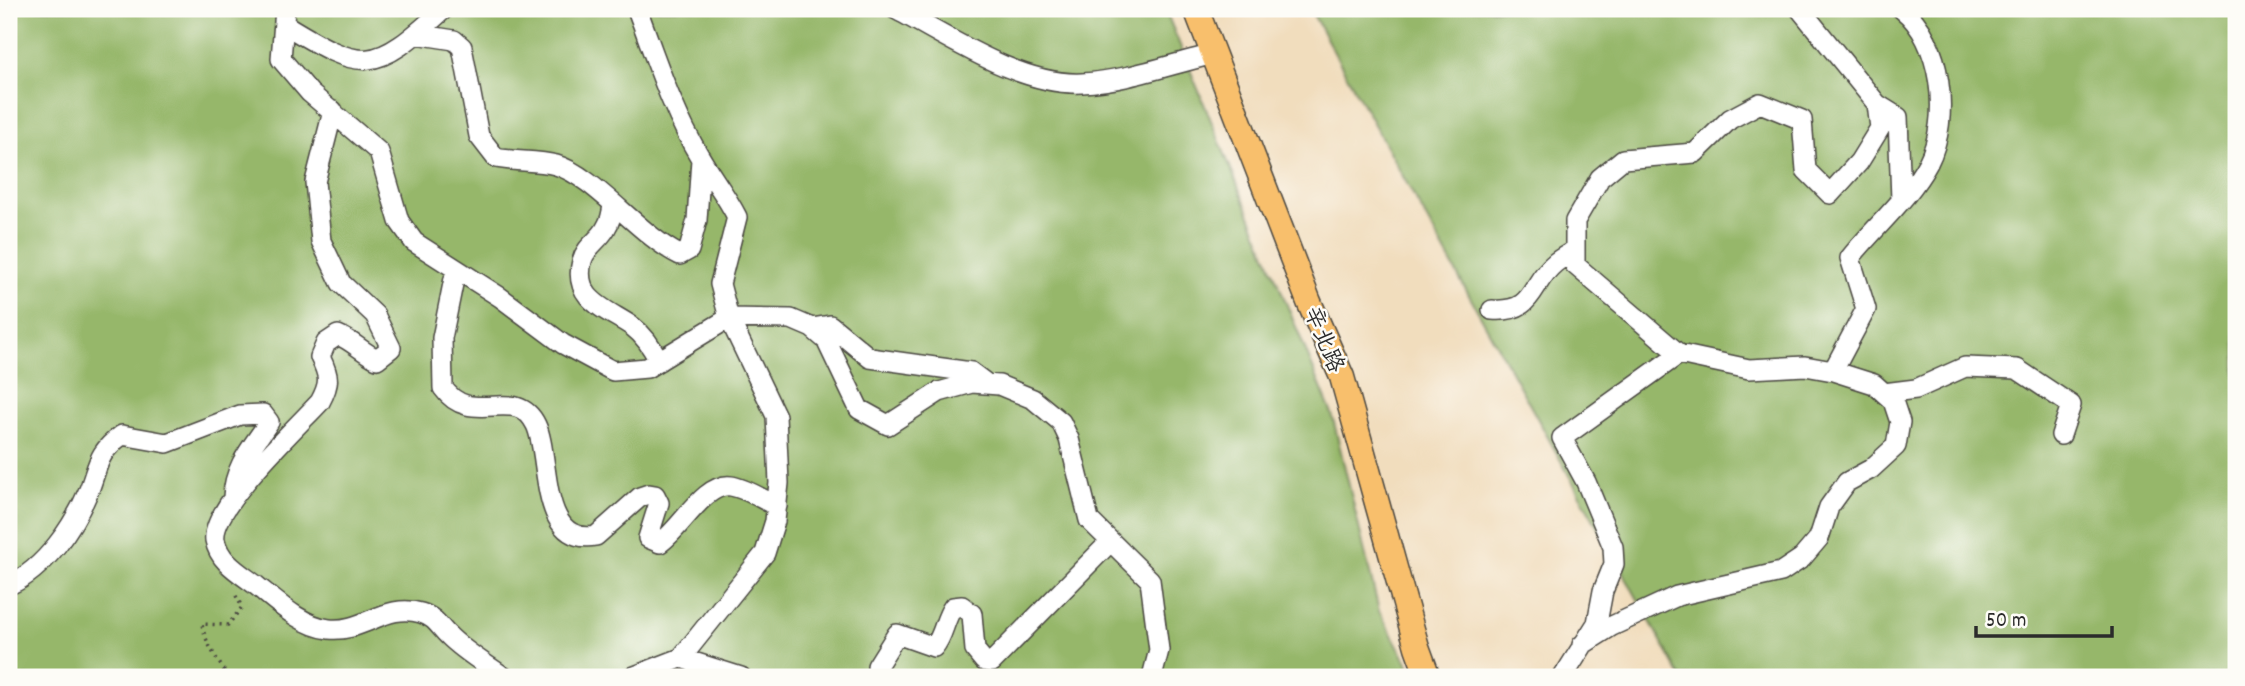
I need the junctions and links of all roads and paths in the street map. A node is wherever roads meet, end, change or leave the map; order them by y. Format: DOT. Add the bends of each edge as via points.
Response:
graph roads {
  1 [pos="444,9"];
  2 [pos="637,9"];
  3 [pos="895,9"];
  4 [pos="1196,9"];
  5 [pos="1800,9"];
  6 [pos="1902,9"];
  7 [pos="284,16"];
  8 [pos="416,34"];
  9 [pos="1214,54"];
  10 [pos="1877,104"];
  11 [pos="333,111"];
  12 [pos="701,159"];
  13 [pos="1901,200"];
  14 [pos="613,205"];
  15 [pos="1575,250"];
  16 [pos="456,269"];
  17 [pos="1492,310"];
  18 [pos="729,318"];
  19 [pos="812,328"];
  20 [pos="1679,354"];
  21 [pos="659,361"];
  22 [pos="1833,371"];
  23 [pos="988,384"];
  24 [pos="1884,393"];
  25 [pos="2060,435"];
  26 [pos="233,497"];
  27 [pos="777,506"];
  28 [pos="1109,543"];
  29 [pos="228,564"];
  30 [pos="9,586"];
  31 [pos="1582,645"];
  32 [pos="681,658"];
  33 [pos="227,675"];
  34 [pos="216,677"];
  35 [pos="267,677"];
  36 [pos="282,677"];
  37 [pos="375,677"];
  38 [pos="396,677"];
  39 [pos="504,677"];
  40 [pos="632,677"];
  41 [pos="741,677"];
  42 [pos="878,677"];
  43 [pos="1152,677"];
  44 [pos="1428,677"];
  45 [pos="1563,677"];
  1 -- 8 [label="street"];
  2 -- 12 [label="street" via="673,106"];
  3 -- 9 [label="street" via="1015,71 1044,79 1082,83"];
  4 -- 9 [label="main road, 辛北路"];
  5 -- 10 [label="street"];
  6 -- 13 [label="street" via="1931,48 1939,75 1940,116 1929,161"];
  7 -- 8 [label="street" via="330,52 360,61 378,59"];
  7 -- 11 [label="street" via="281,59 310,93"];
  8 -- 14 [label="street" via="454,40 462,47 479,136 496,158 557,165"];
  9 -- 44 [label="main road, 辛北路" via="1342,377"];
  10 -- 13 [label="street" via="1898,117"];
  10 -- 15 [label="street" via="1880,128 1859,162 1830,194 1806,170 1802,120 1760,103 1730,119 1695,153 1623,159 1600,178 1575,221"];
  11 -- 16 [label="street" via="379,152 399,221 414,242"];
  11 -- 26 [label="street" via="315,182 321,241 341,283 375,314 391,348 377,359 338,335 326,343 320,357 330,384 320,402"];
  12 -- 14 [label="street" via="697,220 689,250 680,255"];
  12 -- 18 [label="street" via="737,217 720,284"];
  13 -- 22 [label="street" via="1850,258 1866,309"];
  14 -- 21 [label="street" via="608,226 582,260 580,278 592,304 634,328"];
  15 -- 17 [label="street" via="1553,264 1523,304 1511,311"];
  15 -- 20 [label="street" via="1575,264"];
  16 -- 21 [label="street" via="564,344 613,371 648,368"];
  16 -- 27 [label="street" via="442,338 443,388 461,405 474,409 509,404 536,424 546,491 565,528 576,537 596,536 649,494 659,503 648,538 660,543 704,496 720,488 730,486"];
  18 -- 19 [label="street" via="791,319"];
  18 -- 21 [label="street"];
  18 -- 27 [label="street" via="776,416"];
  19 -- 23 [label="street" via="830,325 870,358 971,372"];
  19 -- 23 [label="street" via="825,340 859,409 888,425 939,392 972,383"];
  20 -- 22 [label="street" via="1749,369 1805,366"];
  20 -- 31 [label="street" via="1562,438 1608,536 1614,564 1597,623"];
  22 -- 24 [label="street" via="1874,384"];
  23 -- 28 [label="street" via="1033,399 1060,422 1069,439 1089,520"];
  24 -- 25 [label="street" via="1916,388 1965,367 2017,369 2071,405"];
  24 -- 31 [label="street" via="1893,401 1900,422 1896,446 1871,469 1847,482 1829,507 1819,538 1802,558 1782,572 1677,596"];
  26 -- 29 [label="street" via="218,521 215,538"];
  26 -- 30 [label="street" via="239,466 269,422 263,414 240,415 167,443 122,435 107,445 78,510 45,559"];
  27 -- 32 [label="street" via="765,553"];
  28 -- 42 [label="street" via="992,662 984,661 975,650 972,614 953,607 934,647 897,634 877,666"];
  28 -- 43 [label="street" via="1150,580 1159,650"];
  29 -- 33 [label="path" via="231,585 242,607 228,625 202,624 205,641"];
  29 -- 39 [label="street" via="295,615 327,629 345,629 394,610 437,619 448,635"];
  31 -- 45 [label="street"];
  32 -- 40 [label="street"];
  32 -- 41 [label="street"];
  33 -- 34 [label="path"];
  35 -- 36 [label="path"];
  37 -- 38 [label="path" via="384,668"];
}
